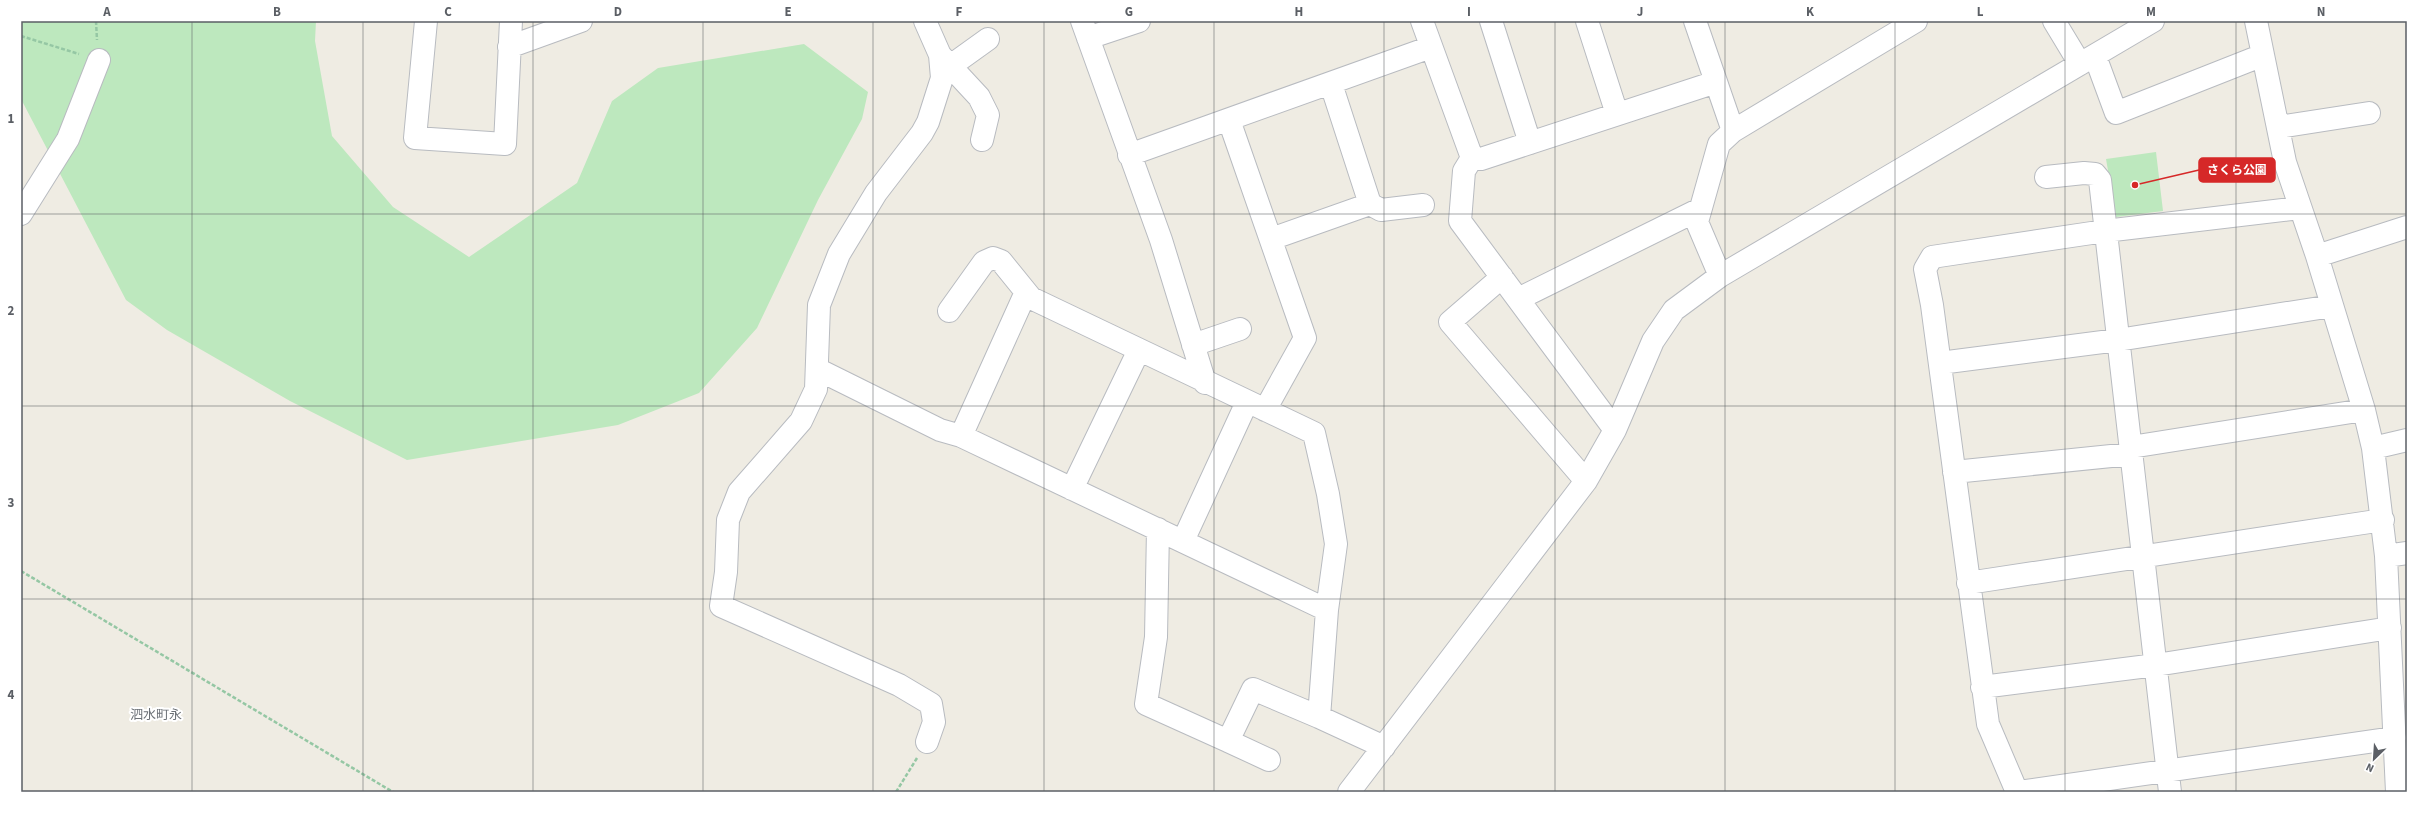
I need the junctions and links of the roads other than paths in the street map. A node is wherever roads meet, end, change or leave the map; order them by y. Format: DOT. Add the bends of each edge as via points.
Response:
graph roads {
  1 [pos="426,21"];
  2 [pos="512,21"];
  3 [pos="581,21"];
  4 [pos="925,21"];
  5 [pos="1139,21"];
  6 [pos="1422,21"];
  7 [pos="1491,21"];
  8 [pos="1587,21"];
  9 [pos="1696,21"];
  10 [pos="1916,21"];
  11 [pos="2054,21"];
  12 [pos="2153,21"];
  13 [pos="2256,21"];
  14 [pos="1085,30"];
  15 [pos="988,39"];
  16 [pos="509,47"];
  17 [pos="1431,47"];
  18 [pos="2263,54"];
  19 [pos="99,60"];
  20 [pos="2087,60"];
  21 [pos="945,61"];
  22 [pos="1716,82"];
  23 [pos="1331,84"];
  24 [pos="1617,114"];
  25 [pos="2368,114"];
  26 [pos="1229,120"];
  27 [pos="2278,127"];
  28 [pos="1733,131"];
  29 [pos="982,140"];
  30 [pos="1530,143"];
  31 [pos="1129,155"];
  32 [pos="1472,158"];
  33 [pos="2046,178"];
  34 [pos="1370,204"];
  35 [pos="1423,205"];
  36 [pos="2300,208"];
  37 [pos="1700,209"];
  38 [pos="21,214"];
  39 [pos="2407,227"];
  40 [pos="2105,231"];
  41 [pos="1271,239"];
  42 [pos="2318,256"];
  43 [pos="1720,276"];
  44 [pos="1502,277"];
  45 [pos="1026,292"];
  46 [pos="1518,299"];
  47 [pos="2332,306"];
  48 [pos="949,311"];
  49 [pos="1240,329"];
  50 [pos="2118,340"];
  51 [pos="1193,345"];
  52 [pos="1138,350"];
  53 [pos="1940,363"];
  54 [pos="817,369"];
  55 [pos="1206,383"];
  56 [pos="1256,406"];
  57 [pos="2364,410"];
  58 [pos="1615,430"];
  59 [pos="961,436"];
  60 [pos="2407,440"];
  61 [pos="2372,448"];
  62 [pos="2131,451"];
  63 [pos="1954,472"];
  64 [pos="1586,481"];
  65 [pos="1072,488"];
  66 [pos="2383,520"];
  67 [pos="1158,529"];
  68 [pos="1183,541"];
  69 [pos="2397,554"];
  70 [pos="2143,556"];
  71 [pos="1968,583"];
  72 [pos="1327,610"];
  73 [pos="2390,628"];
  74 [pos="2399,656"];
  75 [pos="2156,665"];
  76 [pos="1982,687"];
  77 [pos="1318,717"];
  78 [pos="2394,738"];
  79 [pos="1228,741"];
  80 [pos="927,742"];
  81 [pos="1384,748"];
  82 [pos="1269,760"];
  83 [pos="2168,770"];
  84 [pos="1349,792"];
  85 [pos="2018,792"];
  86 [pos="2170,792"];
  87 [pos="2397,792"];
  1 -- 16 [label="street" via="415,138 505,144"];
  2 -- 16 [label="street"];
  3 -- 16 [label="street"];
  4 -- 21 [label="street"];
  5 -- 14 [label="street"];
  6 -- 17 [label="street"];
  7 -- 30 [label="street"];
  8 -- 24 [label="street"];
  9 -- 22 [label="street"];
  10 -- 28 [label="street"];
  11 -- 20 [label="street"];
  12 -- 20 [label="street"];
  13 -- 18 [label="street"];
  14 -- 31 [label="street"];
  15 -- 21 [label="street"];
  17 -- 23 [label="street"];
  17 -- 32 [label="street"];
  18 -- 20 [label="street" via="2116,113"];
  18 -- 27 [label="street"];
  19 -- 38 [label="street" via="68,139"];
  20 -- 43 [label="street"];
  21 -- 29 [label="street" via="979,97 988,115"];
  21 -- 54 [label="street" via="942,78 922,133 876,193 839,254 819,305"];
  22 -- 24 [label="street"];
  22 -- 28 [label="street"];
  23 -- 26 [label="street"];
  23 -- 34 [label="street"];
  24 -- 30 [label="street"];
  25 -- 27 [label="street"];
  26 -- 31 [label="street"];
  26 -- 41 [label="street"];
  27 -- 36 [label="street" via="2285,162"];
  28 -- 37 [label="street" via="1719,144"];
  30 -- 32 [label="street" via="1481,159"];
  31 -- 51 [label="street" via="1161,240"];
  32 -- 44 [label="street" via="1464,171 1460,221"];
  33 -- 40 [label="street" via="2096,174 2100,180"];
  34 -- 35 [label="street" via="1381,210"];
  34 -- 41 [label="street"];
  36 -- 40 [label="street"];
  36 -- 42 [label="street"];
  37 -- 43 [label="street" via="1697,222"];
  37 -- 46 [label="street"];
  39 -- 42 [label="street"];
  40 -- 50 [label="street"];
  40 -- 53 [label="street" via="1932,257 1925,269"];
  41 -- 56 [label="street" via="1305,338"];
  42 -- 47 [label="street"];
  43 -- 58 [label="street" via="1674,310 1665,323 1653,341"];
  44 -- 46 [label="street"];
  44 -- 64 [label="street" via="1450,322"];
  45 -- 48 [label="street" via="1001,261 993,258 984,262"];
  45 -- 52 [label="street" via="1031,298"];
  45 -- 59 [label="street"];
  46 -- 58 [label="street"];
  47 -- 50 [label="street"];
  47 -- 57 [label="street"];
  49 -- 51 [label="street"];
  50 -- 53 [label="street"];
  50 -- 62 [label="street"];
  51 -- 55 [label="street"];
  52 -- 55 [label="street"];
  52 -- 65 [label="street"];
  53 -- 63 [label="street"];
  54 -- 59 [label="street" via="940,430"];
  54 -- 80 [label="street" via="816,389 801,421 739,492 728,520 726,572 721,606 899,685 931,704 934,722"];
  55 -- 56 [label="street"];
  56 -- 68 [label="street"];
  56 -- 72 [label="street" via="1314,433 1336,544"];
  57 -- 61 [label="street"];
  57 -- 62 [label="street"];
  58 -- 64 [label="street"];
  59 -- 65 [label="street"];
  60 -- 61 [label="street"];
  61 -- 66 [label="street"];
  62 -- 63 [label="street"];
  62 -- 70 [label="street"];
  63 -- 71 [label="street"];
  64 -- 81 [label="street"];
  65 -- 67 [label="street"];
  66 -- 69 [label="street"];
  66 -- 70 [label="street"];
  67 -- 68 [label="street"];
  67 -- 79 [label="street" via="1156,637 1146,704"];
  68 -- 72 [label="street"];
  69 -- 73 [label="street"];
  70 -- 71 [label="street"];
  70 -- 75 [label="street"];
  71 -- 76 [label="street"];
  72 -- 77 [label="street"];
  73 -- 74 [label="street"];
  73 -- 75 [label="street"];
  74 -- 78 [label="street"];
  75 -- 76 [label="street"];
  75 -- 83 [label="street"];
  76 -- 85 [label="street" via="1988,724"];
  77 -- 79 [label="street" via="1253,689"];
  77 -- 81 [label="street"];
  78 -- 83 [label="street"];
  78 -- 87 [label="street"];
  79 -- 82 [label="street"];
  81 -- 84 [label="street"];
  83 -- 85 [label="street"];
  83 -- 86 [label="street"];
}
